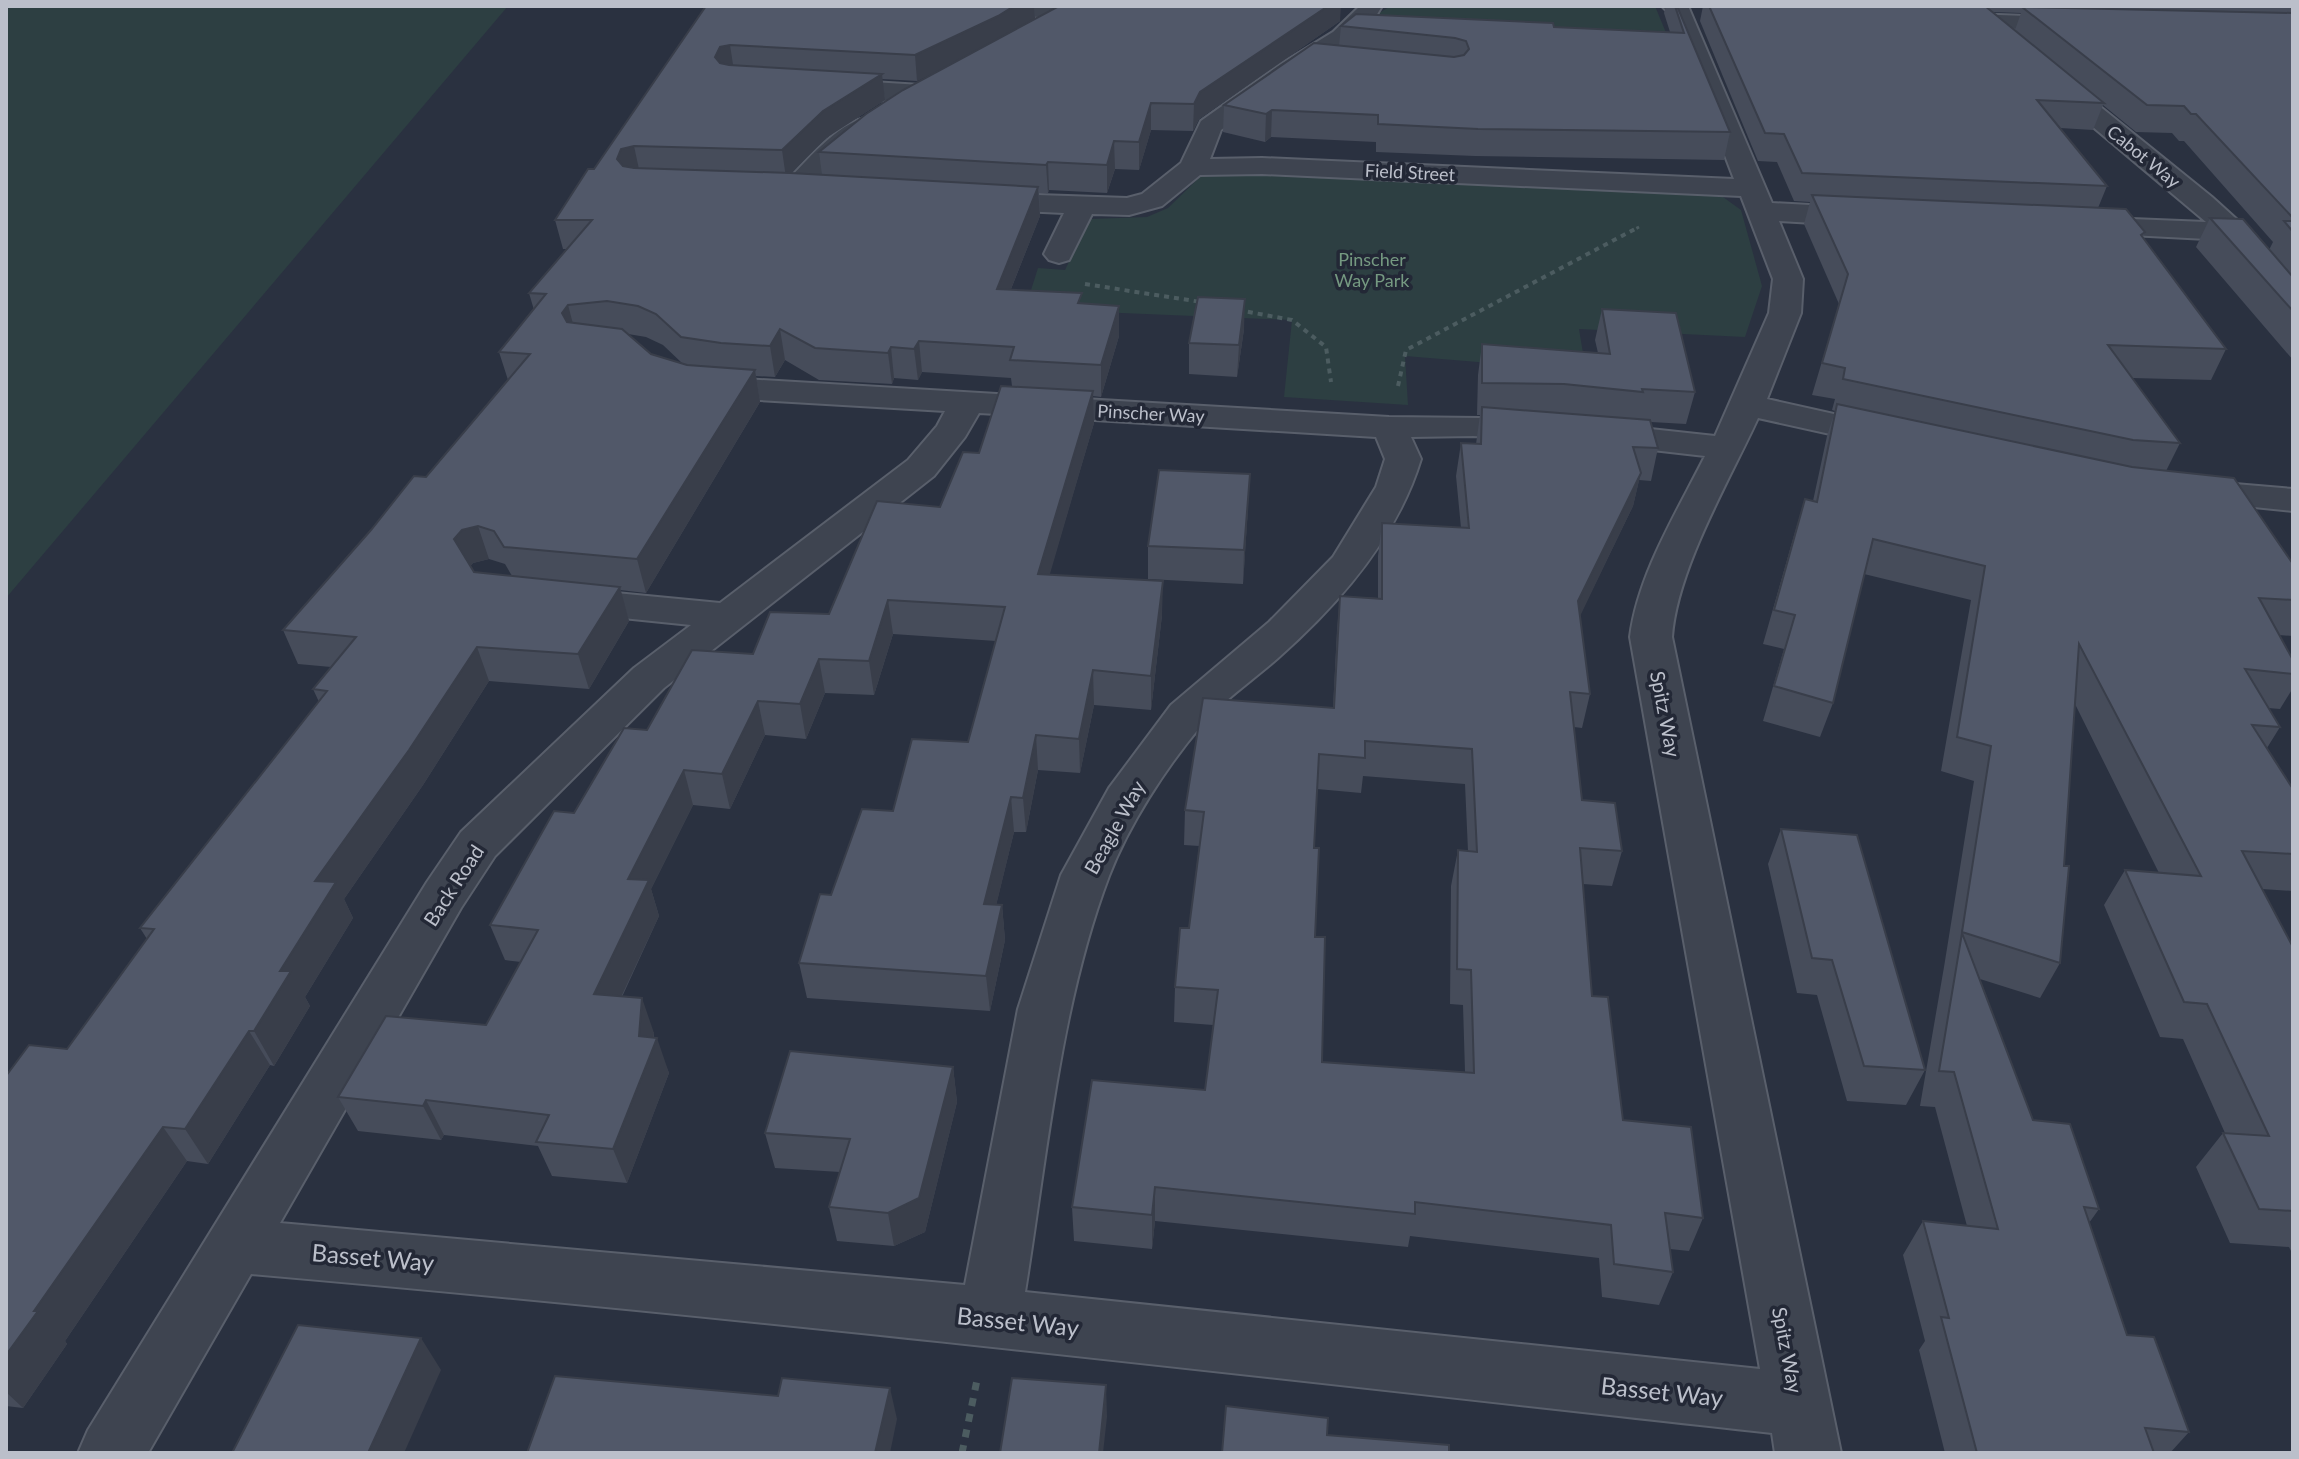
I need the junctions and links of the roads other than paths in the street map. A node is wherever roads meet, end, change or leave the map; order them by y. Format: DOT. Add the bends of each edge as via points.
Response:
graph roads {
  1 [pos="999,6"];
  2 [pos="1371,6"];
  3 [pos="1065,8"];
  4 [pos="1685,10"];
  5 [pos="1978,14"];
  6 [pos="1923,19"];
  7 [pos="2103,26"];
  8 [pos="1034,33"];
  9 [pos="1307,58"];
  10 [pos="1348,63"];
  11 [pos="945,79"];
  12 [pos="796,85"];
  13 [pos="921,92"];
  14 [pos="1193,167"];
  15 [pos="764,189"];
  16 [pos="794,190"];
  17 [pos="834,193"];
  18 [pos="1742,195"];
  19 [pos="955,200"];
  20 [pos="1081,207"];
  21 [pos="1888,218"];
  22 [pos="2056,225"];
  23 [pos="2234,232"];
  24 [pos="1059,254"];
  25 [pos="2293,301"];
  26 [pos="671,375"];
  27 [pos="967,402"];
  28 [pos="1747,405"];
  29 [pos="1389,427"];
  30 [pos="1924,444"];
  31 [pos="1726,448"];
  32 [pos="2160,489"];
  33 [pos="2293,500"];
  34 [pos="531,597"];
  35 [pos="732,617"];
  36 [pos="236,1246"];
  37 [pos="990,1318"];
  38 [pos="1804,1429"];
  39 [pos="111,1453"];
  1 -- 3 [label="street"];
  2 -- 9 [label="street" via="1349,31"];
  3 -- 8 [label="street"];
  4 -- 18 [label="street, Spitz Way"];
  5 -- 6 [label="street"];
  5 -- 7 [label="street"];
  5 -- 23 [label="street, Cabot Way"];
  9 -- 10 [label="street"];
  9 -- 14 [label="street" via="1210,126"];
  11 -- 13 [label="street"];
  12 -- 13 [label="street"];
  13 -- 16 [label="street" via="858,130"];
  14 -- 18 [label="street, Field Street" via="1262,166"];
  14 -- 20 [label="street" via="1139,204"];
  15 -- 16 [label="street"];
  16 -- 17 [label="street"];
  18 -- 21 [label="street, Field Street"];
  18 -- 28 [label="street, Spitz Way" via="1788,279 1789,294"];
  19 -- 20 [label="street"];
  20 -- 24 [label="street"];
  22 -- 23 [label="street"];
  23 -- 25 [label="street, Cabot Way"];
  26 -- 27 [label="street, Pinscher Way" via="743,389"];
  27 -- 29 [label="street, Pinscher Way"];
  27 -- 35 [label="street, Back Road" via="953,430 921,468"];
  28 -- 30 [label="street"];
  28 -- 31 [label="street, Spitz Way"];
  29 -- 31 [label="street, Pinscher Way" via="1552,430"];
  29 -- 37 [label="street, Beagle Way" via="1403,459 1399,473 1349,563 1284,631 1186,715 1125,799 1085,875 1044,1009"];
  31 -- 38 [label="street, Spitz Way" via="1679,547 1653,617 1651,637"];
  32 -- 33 [label="street"];
  34 -- 35 [label="street"];
  35 -- 36 [label="street, Back Road" via="649,678 478,844"];
  36 -- 37 [label="street, Basset Way"];
  36 -- 39 [label="street, Back Road"];
  37 -- 38 [label="street, Basset Way"];
}
